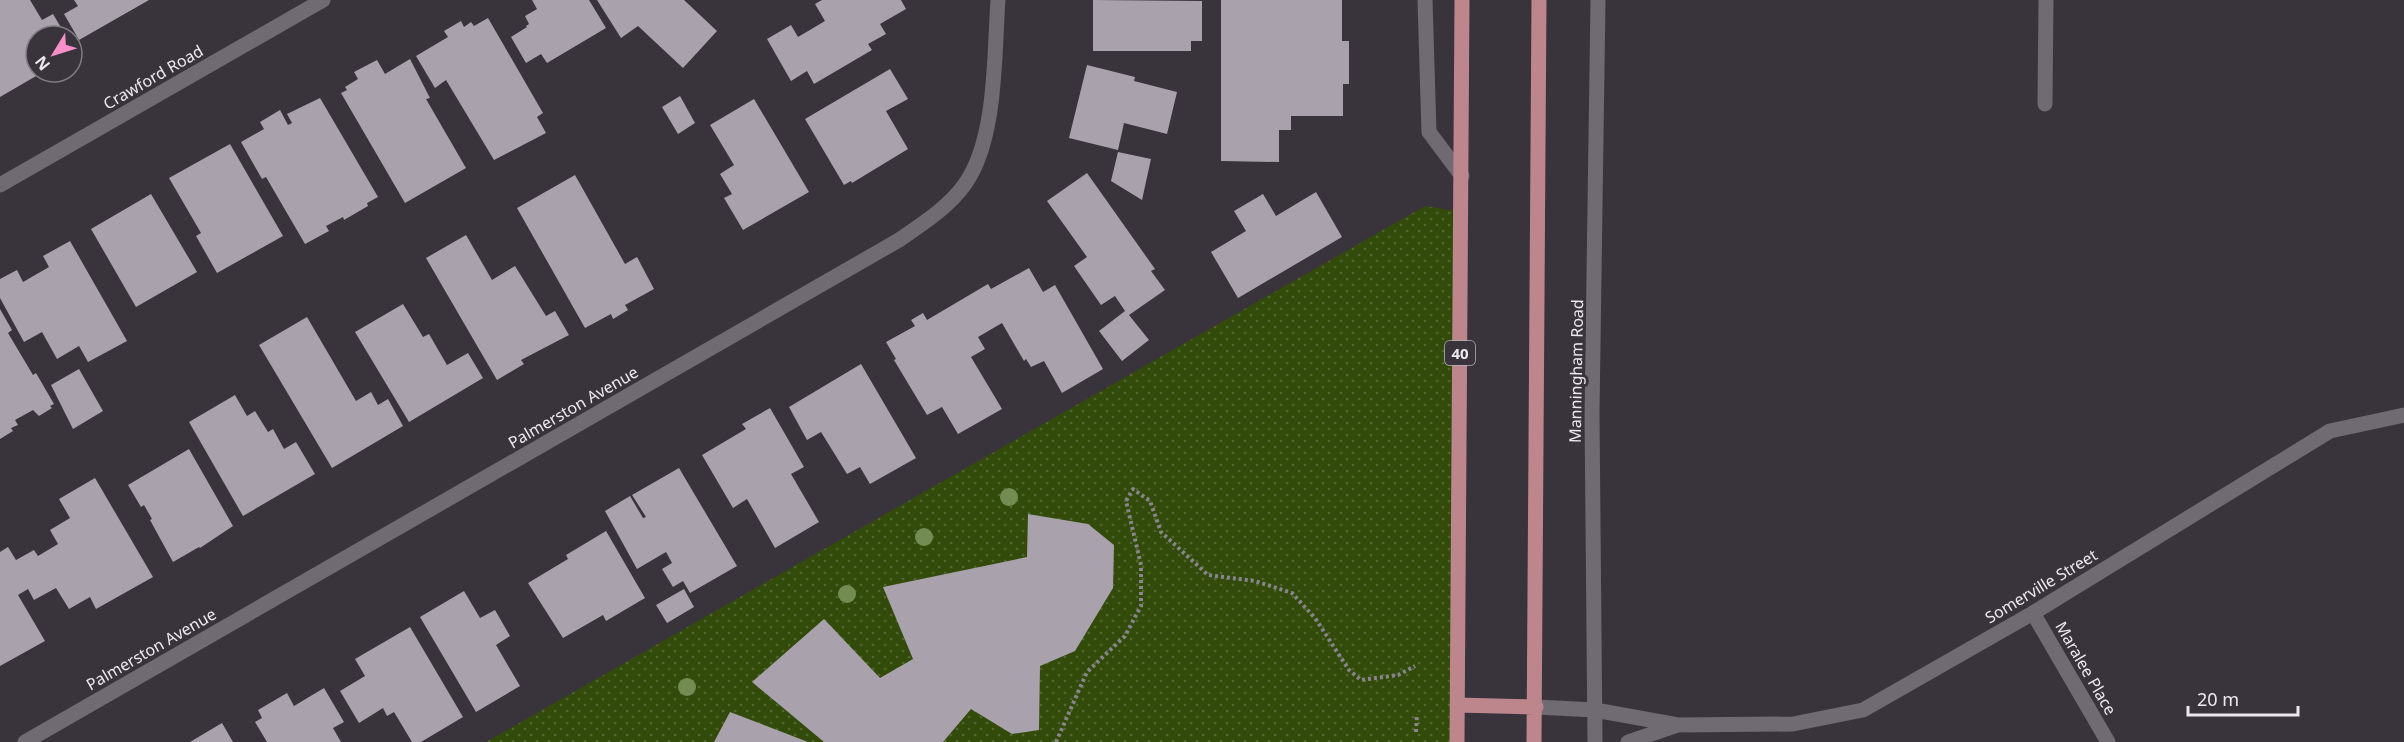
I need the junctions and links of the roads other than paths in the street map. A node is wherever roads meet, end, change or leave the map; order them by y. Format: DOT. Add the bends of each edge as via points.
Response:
graph roads {
  1 [pos="323,0"];
  2 [pos="998,0"];
  3 [pos="1425,0"];
  4 [pos="1462,0"];
  5 [pos="1539,0"];
  6 [pos="1598,0"];
  7 [pos="2046,0"];
  8 [pos="2045,104"];
  9 [pos="1462,176"];
  10 [pos="0,185"];
  11 [pos="2404,415"];
  12 [pos="2033,613"];
  13 [pos="1457,705"];
  14 [pos="1536,707"];
  15 [pos="1595,710"];
  16 [pos="1678,725"];
  17 [pos="25,742"];
  18 [pos="1457,742"];
  19 [pos="1534,742"];
  20 [pos="1595,742"];
  21 [pos="1628,742"];
  22 [pos="2108,742"];
  1 -- 10 [label="street, Crawford Road"];
  2 -- 17 [label="street, Palmerston Avenue" via="990,112 981,150 965,184 935,215 889,246"];
  3 -- 9 [label="street" via="1429,132"];
  4 -- 9 [label="main road, 40"];
  5 -- 14 [label="main road"];
  6 -- 15 [label="street, Manningham Road" via="1592,413"];
  7 -- 8 [label="street"];
  9 -- 13 [label="main road, 40"];
  11 -- 12 [label="street, Somerville Street" via="2330,431"];
  12 -- 16 [label="street, Somerville Street" via="1863,710 1793,724"];
  12 -- 22 [label="street, Maralee Place"];
  13 -- 14 [label="main road"];
  13 -- 18 [label="main road, 40"];
  14 -- 15 [label="street, Somerville Street"];
  14 -- 19 [label="main road"];
  15 -- 16 [label="street, Somerville Street"];
  15 -- 20 [label="street, Manningham Road"];
  16 -- 21 [label="street, Somerville Street"];
}
